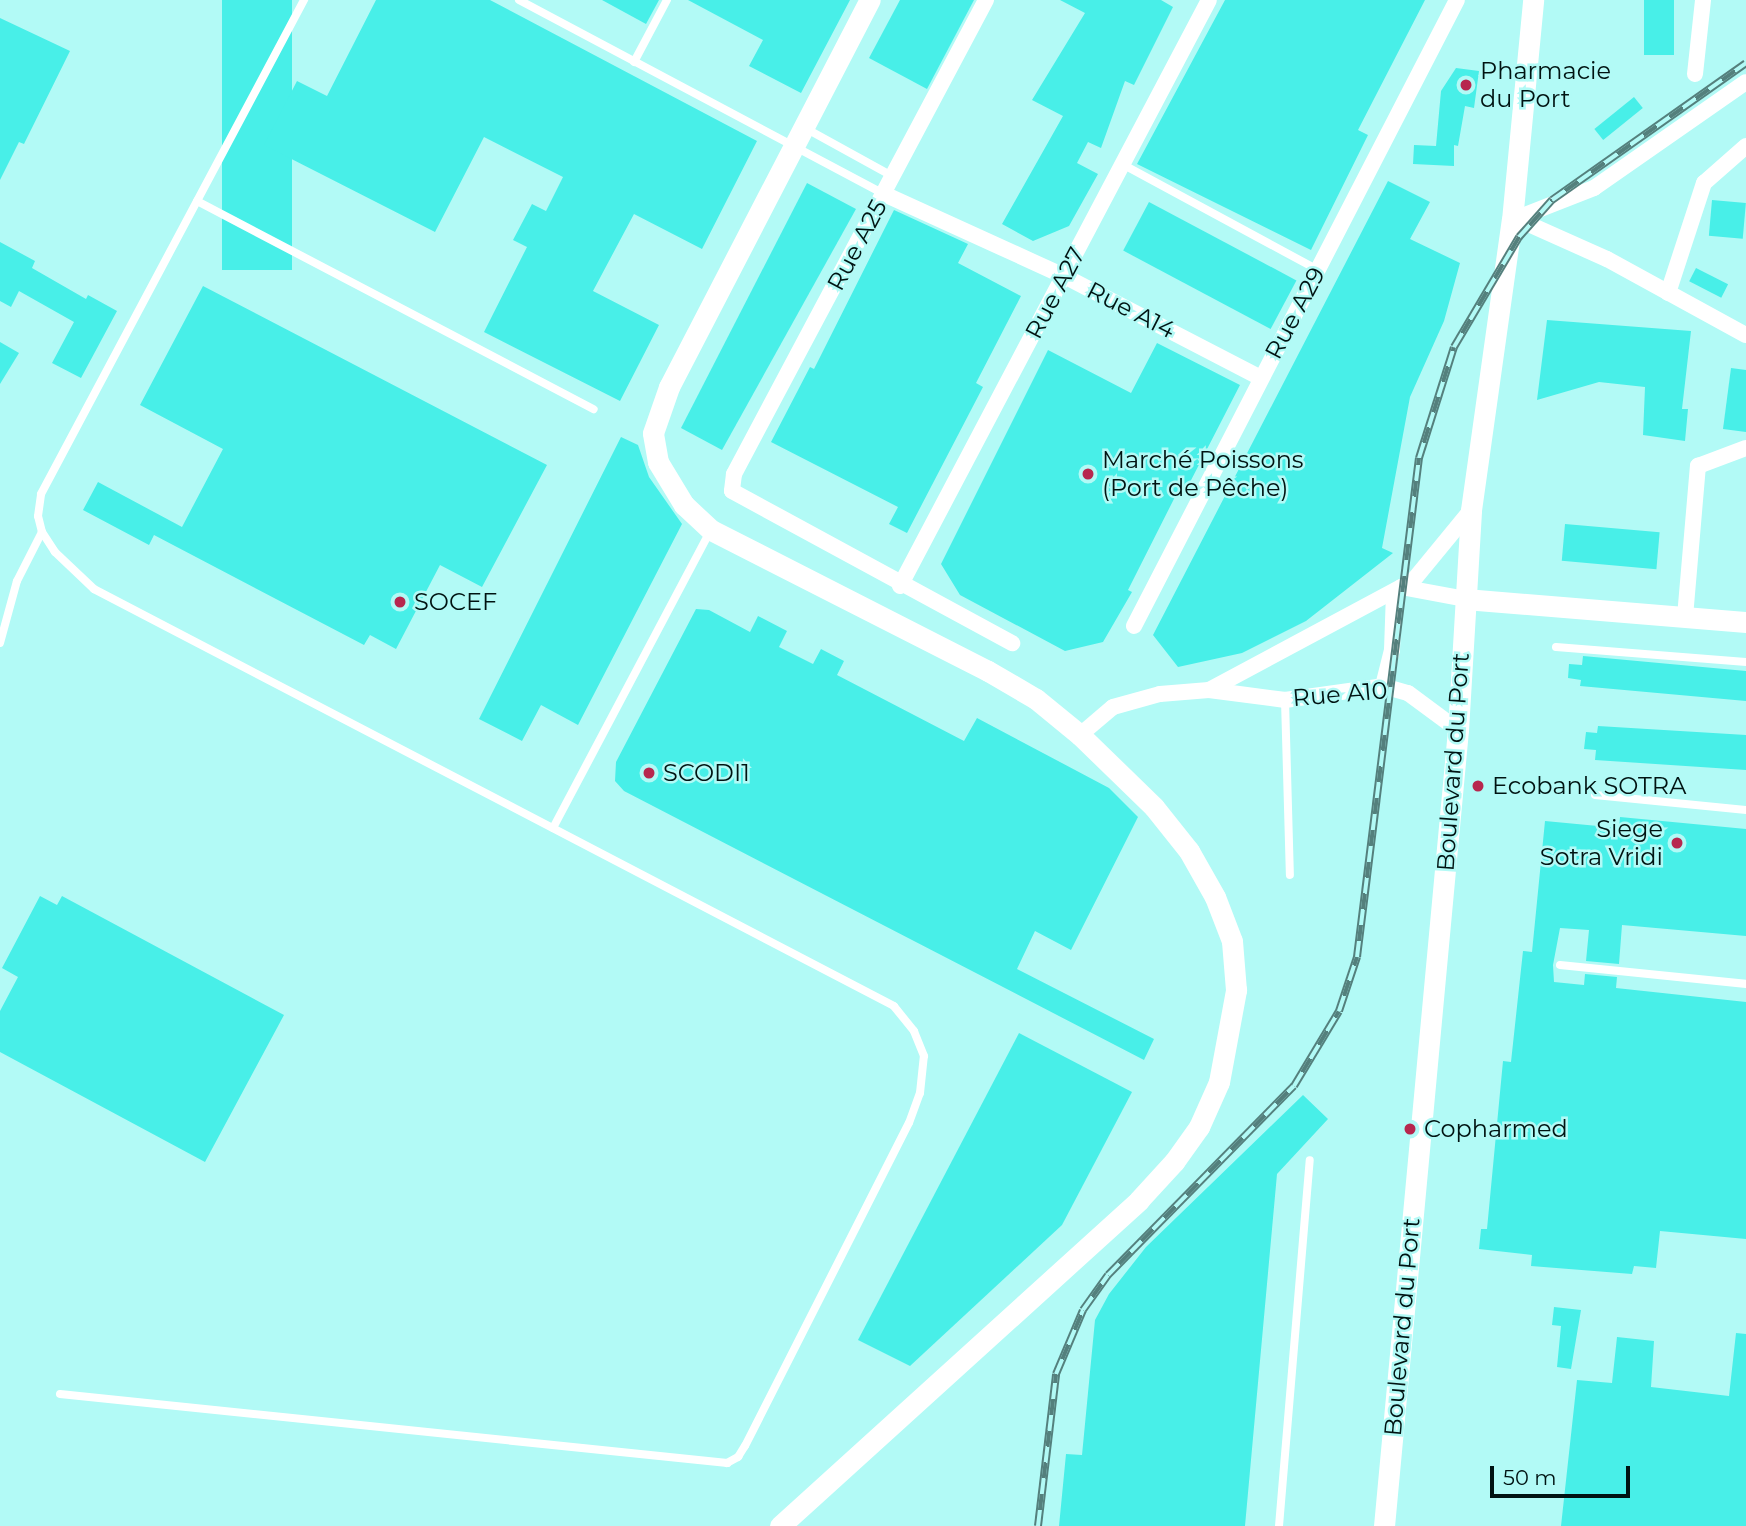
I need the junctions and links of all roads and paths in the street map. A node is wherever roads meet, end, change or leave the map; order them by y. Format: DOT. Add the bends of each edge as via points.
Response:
graph roads {
  1 [pos="304,0"];
  2 [pos="519,0"];
  3 [pos="667,0"];
  4 [pos="870,0"];
  5 [pos="986,0"];
  6 [pos="1209,0"];
  7 [pos="1457,0"];
  8 [pos="1532,0"];
  9 [pos="1703,0"];
  10 [pos="634,62"];
  11 [pos="1695,74"];
  12 [pos="1746,82"];
  13 [pos="804,127"];
  14 [pos="1746,146"];
  15 [pos="794,149"];
  16 [pos="1122,164"];
  17 [pos="895,177"];
  18 [pos="884,194"];
  19 [pos="197,201"];
  20 [pos="1515,220"];
  21 [pos="1318,270"];
  22 [pos="1064,276"];
  23 [pos="1668,293"];
  24 [pos="1746,335"];
  25 [pos="1261,378"];
  26 [pos="594,409"];
  27 [pos="1746,448"];
  28 [pos="1471,510"];
  29 [pos="711,530"];
  30 [pos="42,532"];
  31 [pos="900,586"];
  32 [pos="1401,590"];
  33 [pos="1465,599"];
  34 [pos="1685,617"];
  35 [pos="1746,622"];
  36 [pos="1134,626"];
  37 [pos="0,643"];
  38 [pos="1012,643"];
  39 [pos="1556,647"];
  40 [pos="1746,662"];
  41 [pos="1383,686"];
  42 [pos="1209,690"];
  43 [pos="1284,700"];
  44 [pos="1458,730"];
  45 [pos="1080,735"];
  46 [pos="1595,795"];
  47 [pos="1746,810"];
  48 [pos="552,828"];
  49 [pos="1290,875"];
  50 [pos="1560,965"];
  51 [pos="1746,984"];
  52 [pos="1310,1160"];
  53 [pos="60,1394"];
  54 [pos="780,1526"];
  55 [pos="1279,1526"];
  56 [pos="1384,1526"];
  1 -- 19 [label="lane"];
  2 -- 10 [label="lane"];
  3 -- 10 [label="lane"];
  4 -- 13 [label="street"];
  5 -- 17 [label="street, Rue A25"];
  6 -- 16 [label="street, Rue A27"];
  7 -- 21 [label="street, Rue A29"];
  8 -- 20 [label="street, Boulevard du Port"];
  9 -- 11 [label="street"];
  10 -- 15 [label="lane"];
  12 -- 20 [label="street" via="1594,188"];
  13 -- 15 [label="street"];
  13 -- 17 [label="lane"];
  14 -- 23 [label="street" via="1704,183"];
  15 -- 18 [label="lane"];
  15 -- 29 [label="street" via="655,418 654,448 663,477"];
  16 -- 21 [label="lane"];
  16 -- 22 [label="street, Rue A27"];
  17 -- 18 [label="street, Rue A25"];
  18 -- 22 [label="street, Rue A14"];
  18 -- 31 [label="street, Rue A25" via="734,474 732,491"];
  19 -- 26 [label="lane"];
  19 -- 30 [label="lane" via="41,494 37,516"];
  20 -- 23 [label="street"];
  20 -- 28 [label="street, Boulevard du Port"];
  21 -- 25 [label="street, Rue A29"];
  22 -- 25 [label="street, Rue A14"];
  22 -- 31 [label="street, Rue A27"];
  23 -- 24 [label="street"];
  25 -- 36 [label="street, Rue A29"];
  27 -- 34 [label="street" via="1698,466"];
  28 -- 32 [label="street, Rue A10"];
  28 -- 33 [label="street, Boulevard du Port"];
  29 -- 45 [label="street" via="988,671 1037,699"];
  29 -- 48 [label="lane"];
  30 -- 37 [label="lane" via="17,581"];
  30 -- 48 [label="lane" via="55,552 94,589"];
  31 -- 38 [label="street"];
  32 -- 33 [label="street"];
  32 -- 41 [label="street"];
  32 -- 42 [label="street, Rue A10"];
  33 -- 34 [label="street"];
  33 -- 44 [label="street, Boulevard du Port"];
  34 -- 35 [label="street"];
  39 -- 40 [label="lane"];
  41 -- 43 [label="street, Rue A10"];
  41 -- 44 [label="street, Rue A10" via="1408,693"];
  42 -- 43 [label="street, Rue A10"];
  42 -- 45 [label="street, Rue A10" via="1133,698 1113,707"];
  43 -- 49 [label="lane"];
  44 -- 56 [label="street, Boulevard du Port"];
  45 -- 54 [label="street" via="1154,807 1189,851 1215,897 1232,941 1236,990 1219,1082 1199,1127 1139,1200"];
  46 -- 47 [label="lane"];
  48 -- 53 [label="lane" via="894,1006 915,1031 924,1056 920,1093 909,1124 737,1457 726,1463"];
  50 -- 51 [label="lane"];
  52 -- 55 [label="lane"];
}
